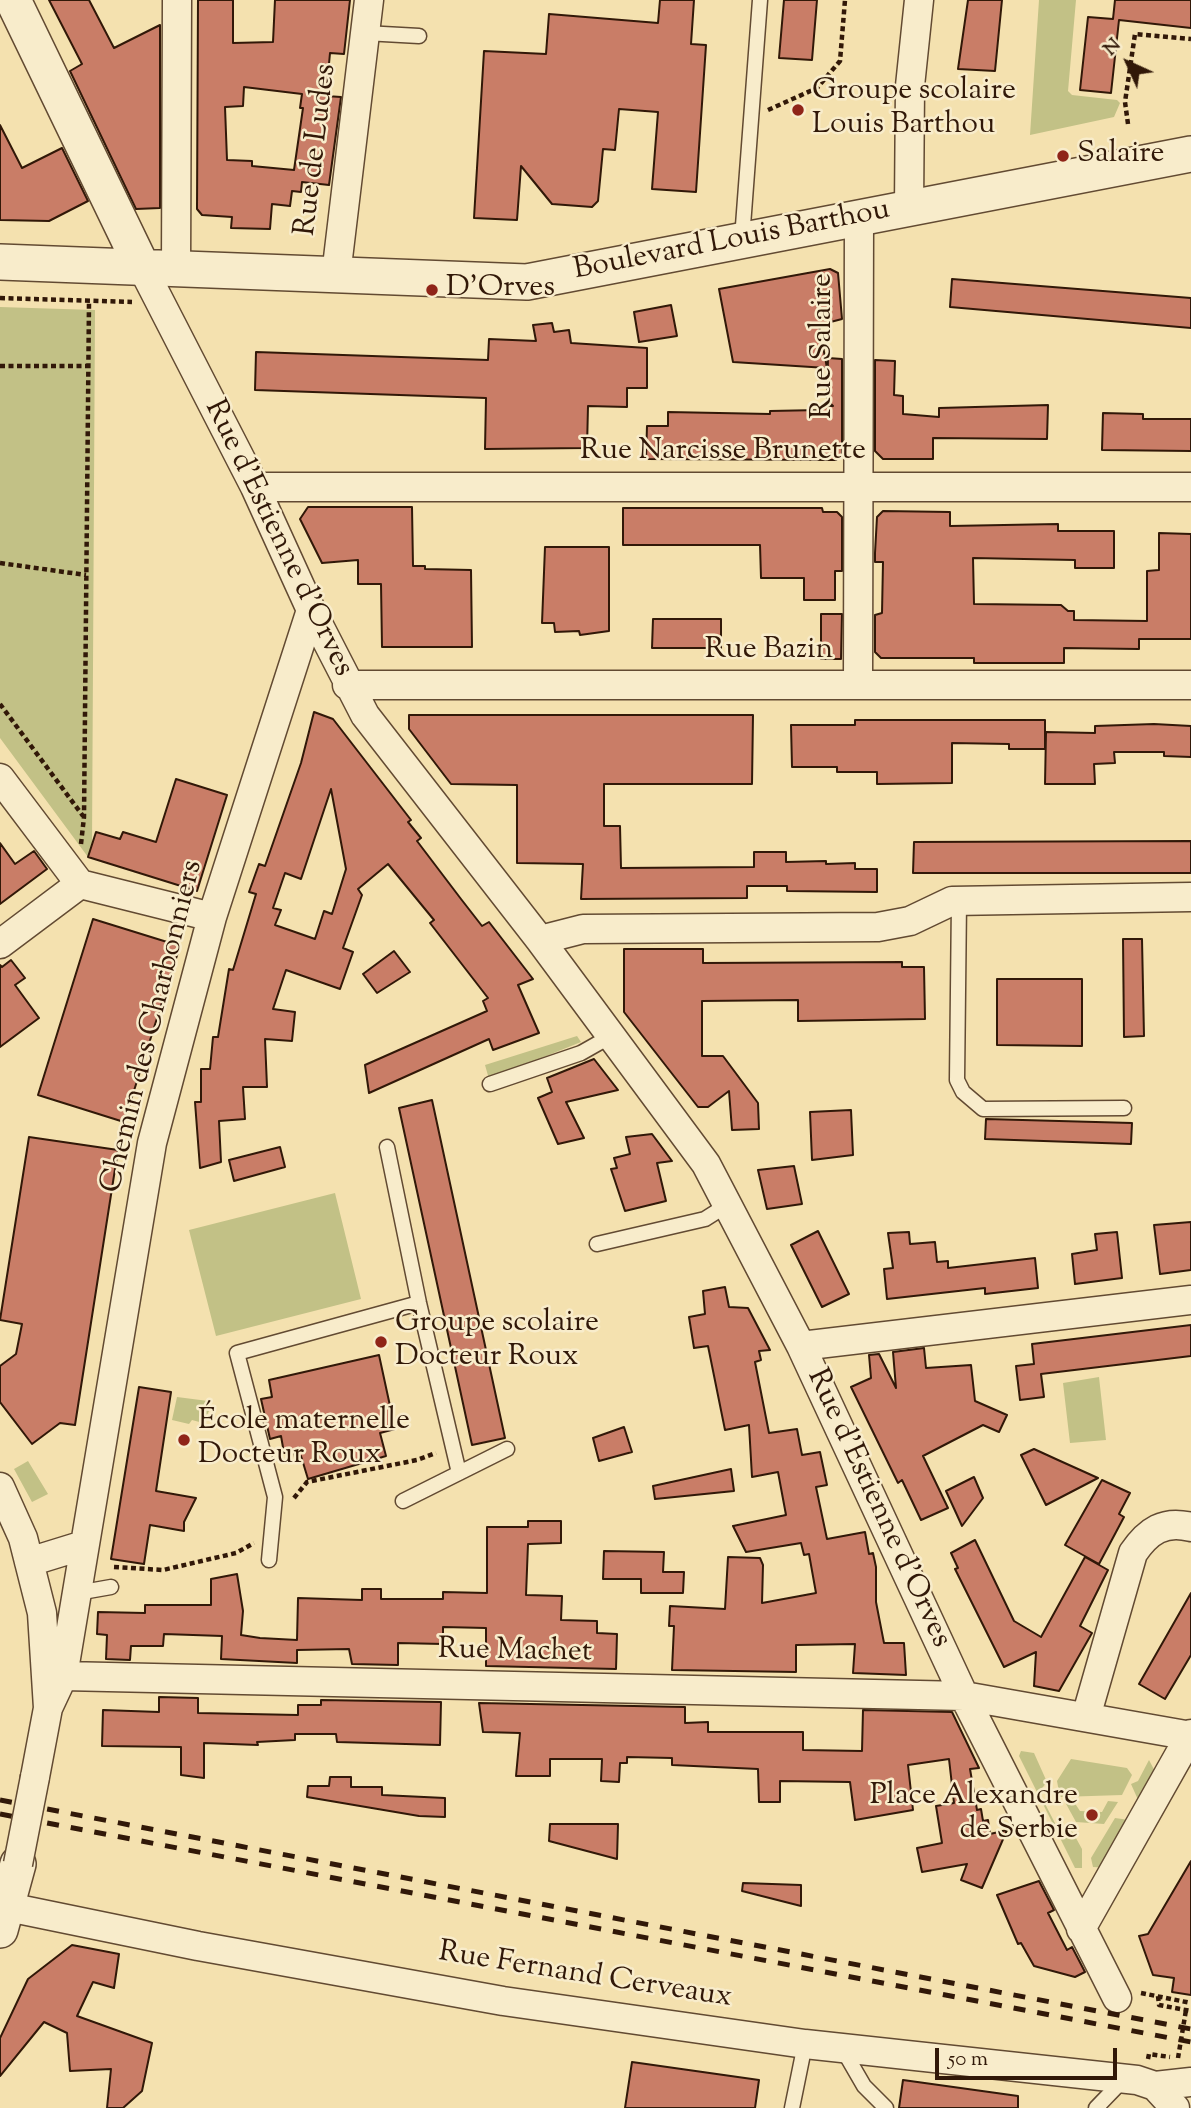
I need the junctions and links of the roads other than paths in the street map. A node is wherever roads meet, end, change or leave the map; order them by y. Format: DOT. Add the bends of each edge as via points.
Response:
graph roads {
  1 [pos="13,0"];
  2 [pos="177,0"];
  3 [pos="369,0"];
  4 [pos="760,0"];
  5 [pos="919,0"];
  6 [pos="365,33"];
  7 [pos="419,36"];
  8 [pos="1191,154"];
  9 [pos="909,208"];
  10 [pos="859,217"];
  11 [pos="742,239"];
  12 [pos="0,262"];
  13 [pos="159,268"];
  14 [pos="336,275"];
  15 [pos="255,487"];
  16 [pos="858,487"];
  17 [pos="1191,487"];
  18 [pos="311,610"];
  19 [pos="347,685"];
  20 [pos="858,685"];
  21 [pos="1191,685"];
  22 [pos="0,778"];
  23 [pos="76,880"];
  24 [pos="1191,897"];
  25 [pos="959,901"];
  26 [pos="212,917"];
  27 [pos="540,940"];
  28 [pos="0,944"];
  29 [pos="611,1036"];
  30 [pos="490,1084"];
  31 [pos="1124,1108"];
  32 [pos="387,1147"];
  33 [pos="727,1205"];
  34 [pos="597,1244"];
  35 [pos="1191,1300"];
  36 [pos="419,1303"];
  37 [pos="801,1346"];
  38 [pos="507,1449"];
  39 [pos="459,1473"];
  40 [pos="0,1487"];
  41 [pos="402,1501"];
  42 [pos="1191,1527"];
  43 [pos="84,1545"];
  44 [pos="269,1560"];
  45 [pos="29,1562"];
  46 [pos="111,1587"];
  47 [pos="77,1593"];
  48 [pos="63,1676"];
  49 [pos="964,1696"];
  50 [pos="48,1708"];
  51 [pos="1086,1717"];
  52 [pos="1191,1735"];
  53 [pos="18,1864"];
  54 [pos="4,1918"];
  55 [pos="1082,1929"];
  56 [pos="1129,1996"];
  57 [pos="805,2044"];
  58 [pos="842,2047"];
  59 [pos="1124,2078"];
  60 [pos="1191,2082"];
  61 [pos="1155,2086"];
  62 [pos="792,2108"];
  63 [pos="886,2108"];
  64 [pos="1096,2108"];
  65 [pos="1175,2108"];
  1 -- 13 [label="street, Rue d'Estienne d'Orves"];
  2 -- 13 [label="street"];
  3 -- 6 [label="street, Rue de Ludes"];
  4 -- 11 [label="lane"];
  5 -- 9 [label="street" via="910,86"];
  6 -- 7 [label="lane, Rue de Ludes"];
  6 -- 14 [label="street, Rue de Ludes"];
  8 -- 9 [label="street, Boulevard Louis Barthou"];
  9 -- 10 [label="street, Boulevard Louis Barthou"];
  10 -- 11 [label="street, Boulevard Louis Barthou"];
  10 -- 16 [label="street, Rue Salaire"];
  11 -- 14 [label="street, Boulevard Louis Barthou" via="527,282"];
  12 -- 13 [label="street, Boulevard Louis Barthou"];
  13 -- 14 [label="street, Boulevard Louis Barthou"];
  13 -- 15 [label="street, Rue d'Estienne d'Orves" via="160,302"];
  15 -- 16 [label="street, Rue Narcisse Brunette"];
  15 -- 18 [label="street, Rue d'Estienne d'Orves"];
  16 -- 17 [label="street, Rue Narcisse Brunette"];
  16 -- 20 [label="street, Rue Salaire"];
  18 -- 19 [label="street, Rue d'Estienne d'Orves"];
  18 -- 26 [label="street, Chemin des Charbonniers"];
  19 -- 20 [label="street, Rue Bazin"];
  19 -- 27 [label="street, Rue d'Estienne d'Orves" via="365,715"];
  20 -- 21 [label="street, Rue Bazin"];
  22 -- 23 [label="street"];
  23 -- 26 [label="street"];
  23 -- 28 [label="street"];
  24 -- 25 [label="street"];
  25 -- 27 [label="street" via="910,921 878,927 583,929"];
  25 -- 31 [label="lane" via="957,1080 963,1092 983,1109"];
  26 -- 43 [label="street, Chemin des Charbonniers" via="152,1143"];
  27 -- 29 [label="street, Rue d'Estienne d'Orves"];
  29 -- 30 [label="lane" via="580,1053"];
  29 -- 33 [label="street, Rue d'Estienne d'Orves" via="706,1164"];
  32 -- 36 [label="lane"];
  33 -- 34 [label="lane" via="705,1219"];
  33 -- 37 [label="street, Rue d'Estienne d'Orves"];
  35 -- 37 [label="street"];
  36 -- 39 [label="lane"];
  36 -- 44 [label="lane" via="237,1353 275,1497"];
  37 -- 49 [label="street, Rue d'Estienne d'Orves"];
  38 -- 39 [label="lane"];
  39 -- 41 [label="lane"];
  40 -- 45 [label="street"];
  42 -- 51 [label="street" via="1162,1526 1133,1553"];
  43 -- 45 [label="street"];
  43 -- 47 [label="street, Chemin des Charbonniers"];
  45 -- 50 [label="street" via="42,1613"];
  46 -- 47 [label="lane"];
  47 -- 48 [label="street, Chemin des Charbonniers"];
  48 -- 49 [label="street, Rue Machet"];
  48 -- 50 [label="street, Chemin des Charbonniers"];
  49 -- 51 [label="street"];
  49 -- 55 [label="street, Rue d'Estienne d'Orves"];
  50 -- 53 [label="street, bridge"];
  51 -- 52 [label="street"];
  52 -- 55 [label="street"];
  53 -- 54 [label="street"];
  54 -- 57 [label="street, Rue Fernand Cerveaux" via="198,1946 503,2001"];
  55 -- 56 [label="street, Rue d'Estienne d'Orves"];
  57 -- 58 [label="street, Rue Fernand Cerveaux"];
  57 -- 62 [label="lane"];
  58 -- 59 [label="street, Rue Fernand Cerveaux"];
  58 -- 63 [label="lane" via="864,2086"];
  59 -- 61 [label="street, Rue Fernand Cerveaux"];
  59 -- 64 [label="lane"];
  60 -- 61 [label="street"];
  61 -- 65 [label="street"];
}
